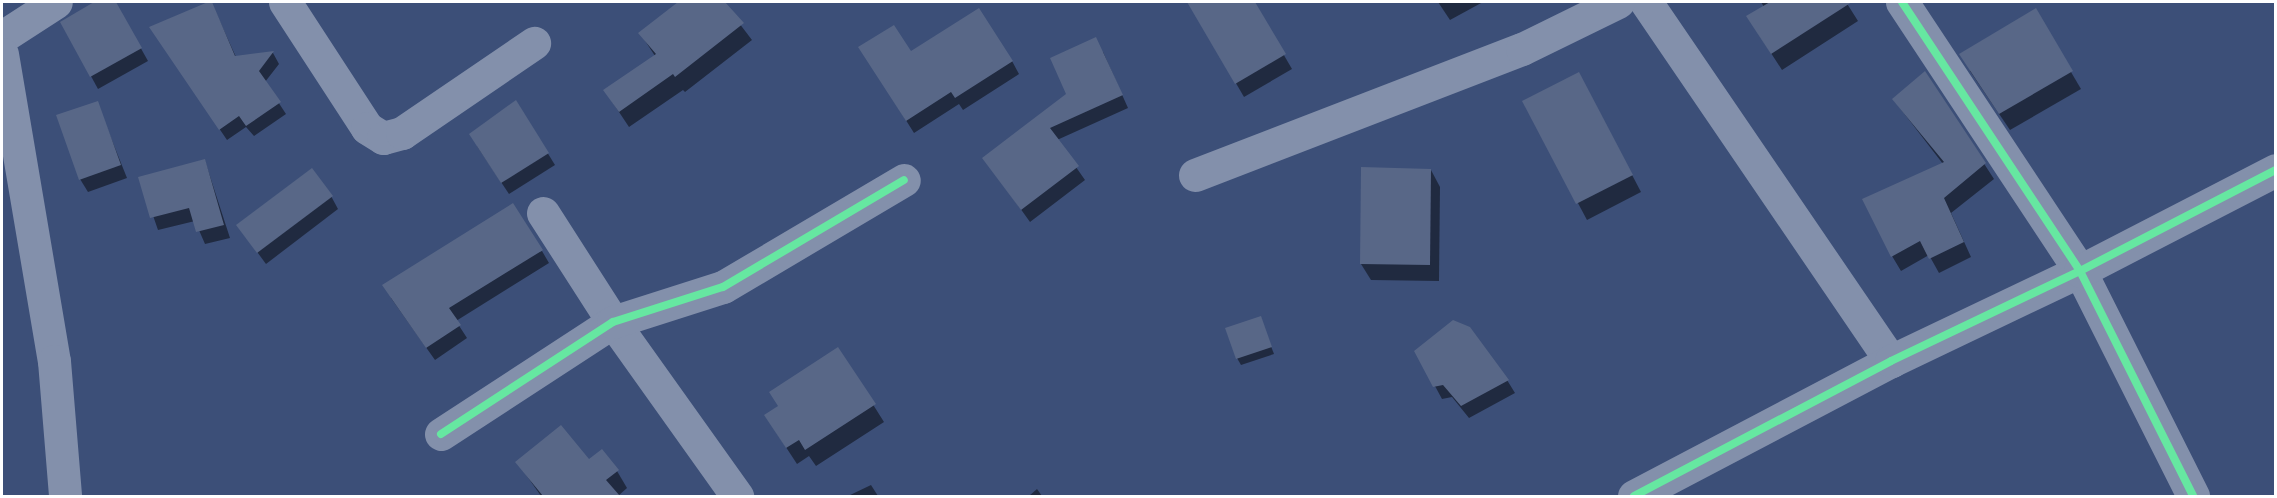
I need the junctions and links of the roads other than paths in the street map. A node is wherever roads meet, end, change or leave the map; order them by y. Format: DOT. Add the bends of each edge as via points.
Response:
graph roads {
  1 [pos="57,2"];
  2 [pos="285,2"];
  3 [pos="1618,2"];
  4 [pos="1646,2"];
  5 [pos="1902,2"];
  6 [pos="2,37"];
  7 [pos="534,44"];
  8 [pos="2,54"];
  9 [pos="2276,170"];
  10 [pos="1195,175"];
  11 [pos="904,180"];
  12 [pos="543,213"];
  13 [pos="2080,271"];
  14 [pos="613,322"];
  15 [pos="1891,361"];
  16 [pos="441,434"];
  17 [pos="65,496"];
  18 [pos="737,496"];
  19 [pos="1634,496"];
  20 [pos="2193,496"];
  1 -- 6 [label="street"];
  2 -- 7 [label="street" via="366,128 383,138 402,133"];
  3 -- 10 [label="street" via="1522,49"];
  4 -- 15 [label="street"];
  5 -- 13 [label="street"];
  8 -- 17 [label="street" via="54,361"];
  9 -- 13 [label="street"];
  11 -- 14 [label="street" via="723,287"];
  12 -- 14 [label="street"];
  13 -- 15 [label="street"];
  13 -- 20 [label="street"];
  14 -- 16 [label="street"];
  14 -- 18 [label="street"];
  15 -- 19 [label="street"];
}
